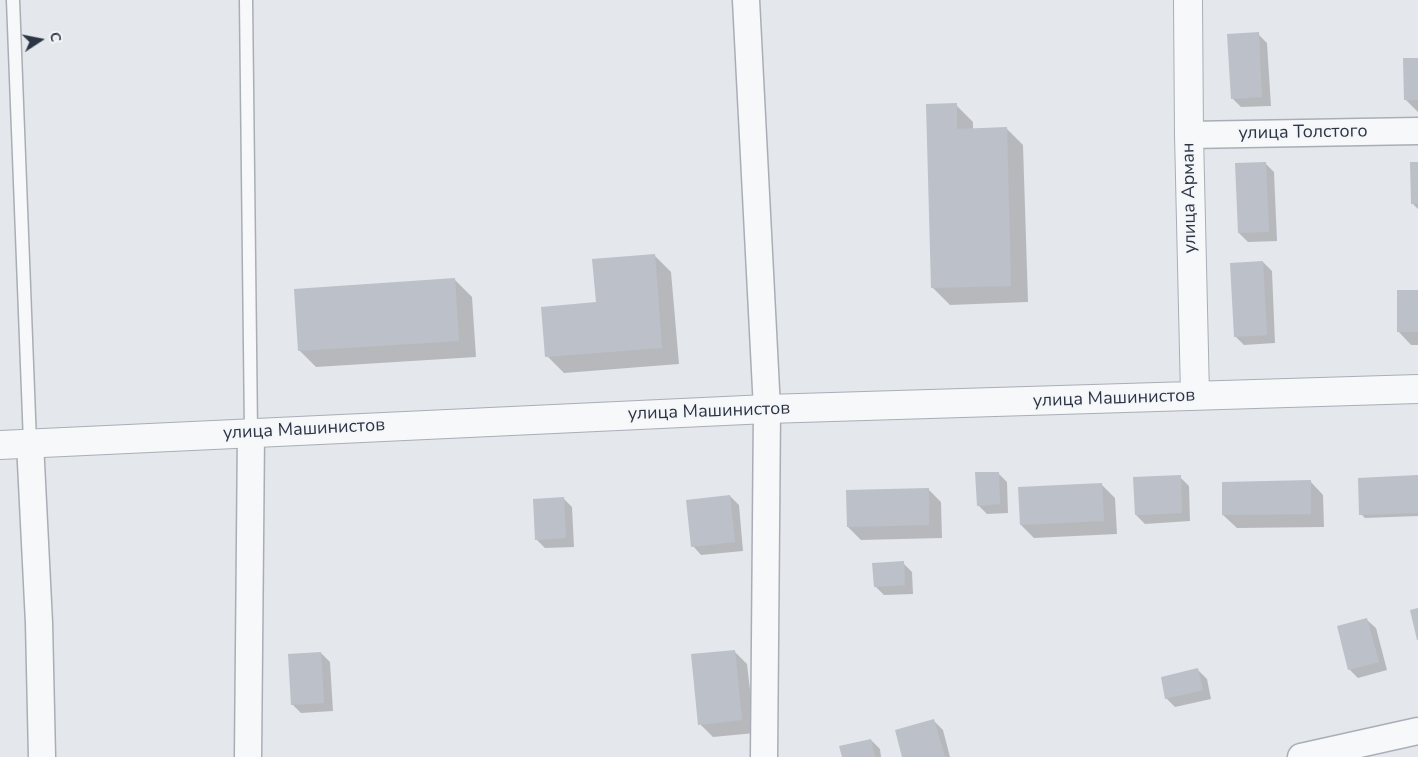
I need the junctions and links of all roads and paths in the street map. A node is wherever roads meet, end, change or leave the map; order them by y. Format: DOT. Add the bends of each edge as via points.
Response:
graph roads {
  1 [pos="13,0"];
  2 [pos="246,0"];
  3 [pos="746,0"];
  4 [pos="1188,0"];
  5 [pos="1418,131"];
  6 [pos="1189,135"];
  7 [pos="1418,390"];
  8 [pos="1195,395"];
  9 [pos="767,409"];
  10 [pos="251,432"];
  11 [pos="30,443"];
  12 [pos="0,445"];
  13 [pos="1418,731"];
  14 [pos="42,757"];
  15 [pos="248,757"];
  16 [pos="764,757"];
  17 [pos="1301,757"];
  1 -- 11 [label="lane"];
  2 -- 10 [label="lane"];
  3 -- 9 [label="street"];
  4 -- 6 [label="street, улица Арман"];
  5 -- 6 [label="street, улица Толстого"];
  6 -- 8 [label="street, улица Арман"];
  7 -- 8 [label="street, улица Машинистов"];
  8 -- 9 [label="street, улица Машинистов"];
  9 -- 10 [label="street, улица Машинистов"];
  9 -- 16 [label="street"];
  10 -- 11 [label="street, улица Машинистов"];
  10 -- 15 [label="street"];
  11 -- 12 [label="street, улица Машинистов"];
  11 -- 14 [label="street"];
  13 -- 17 [label="street"];
}
